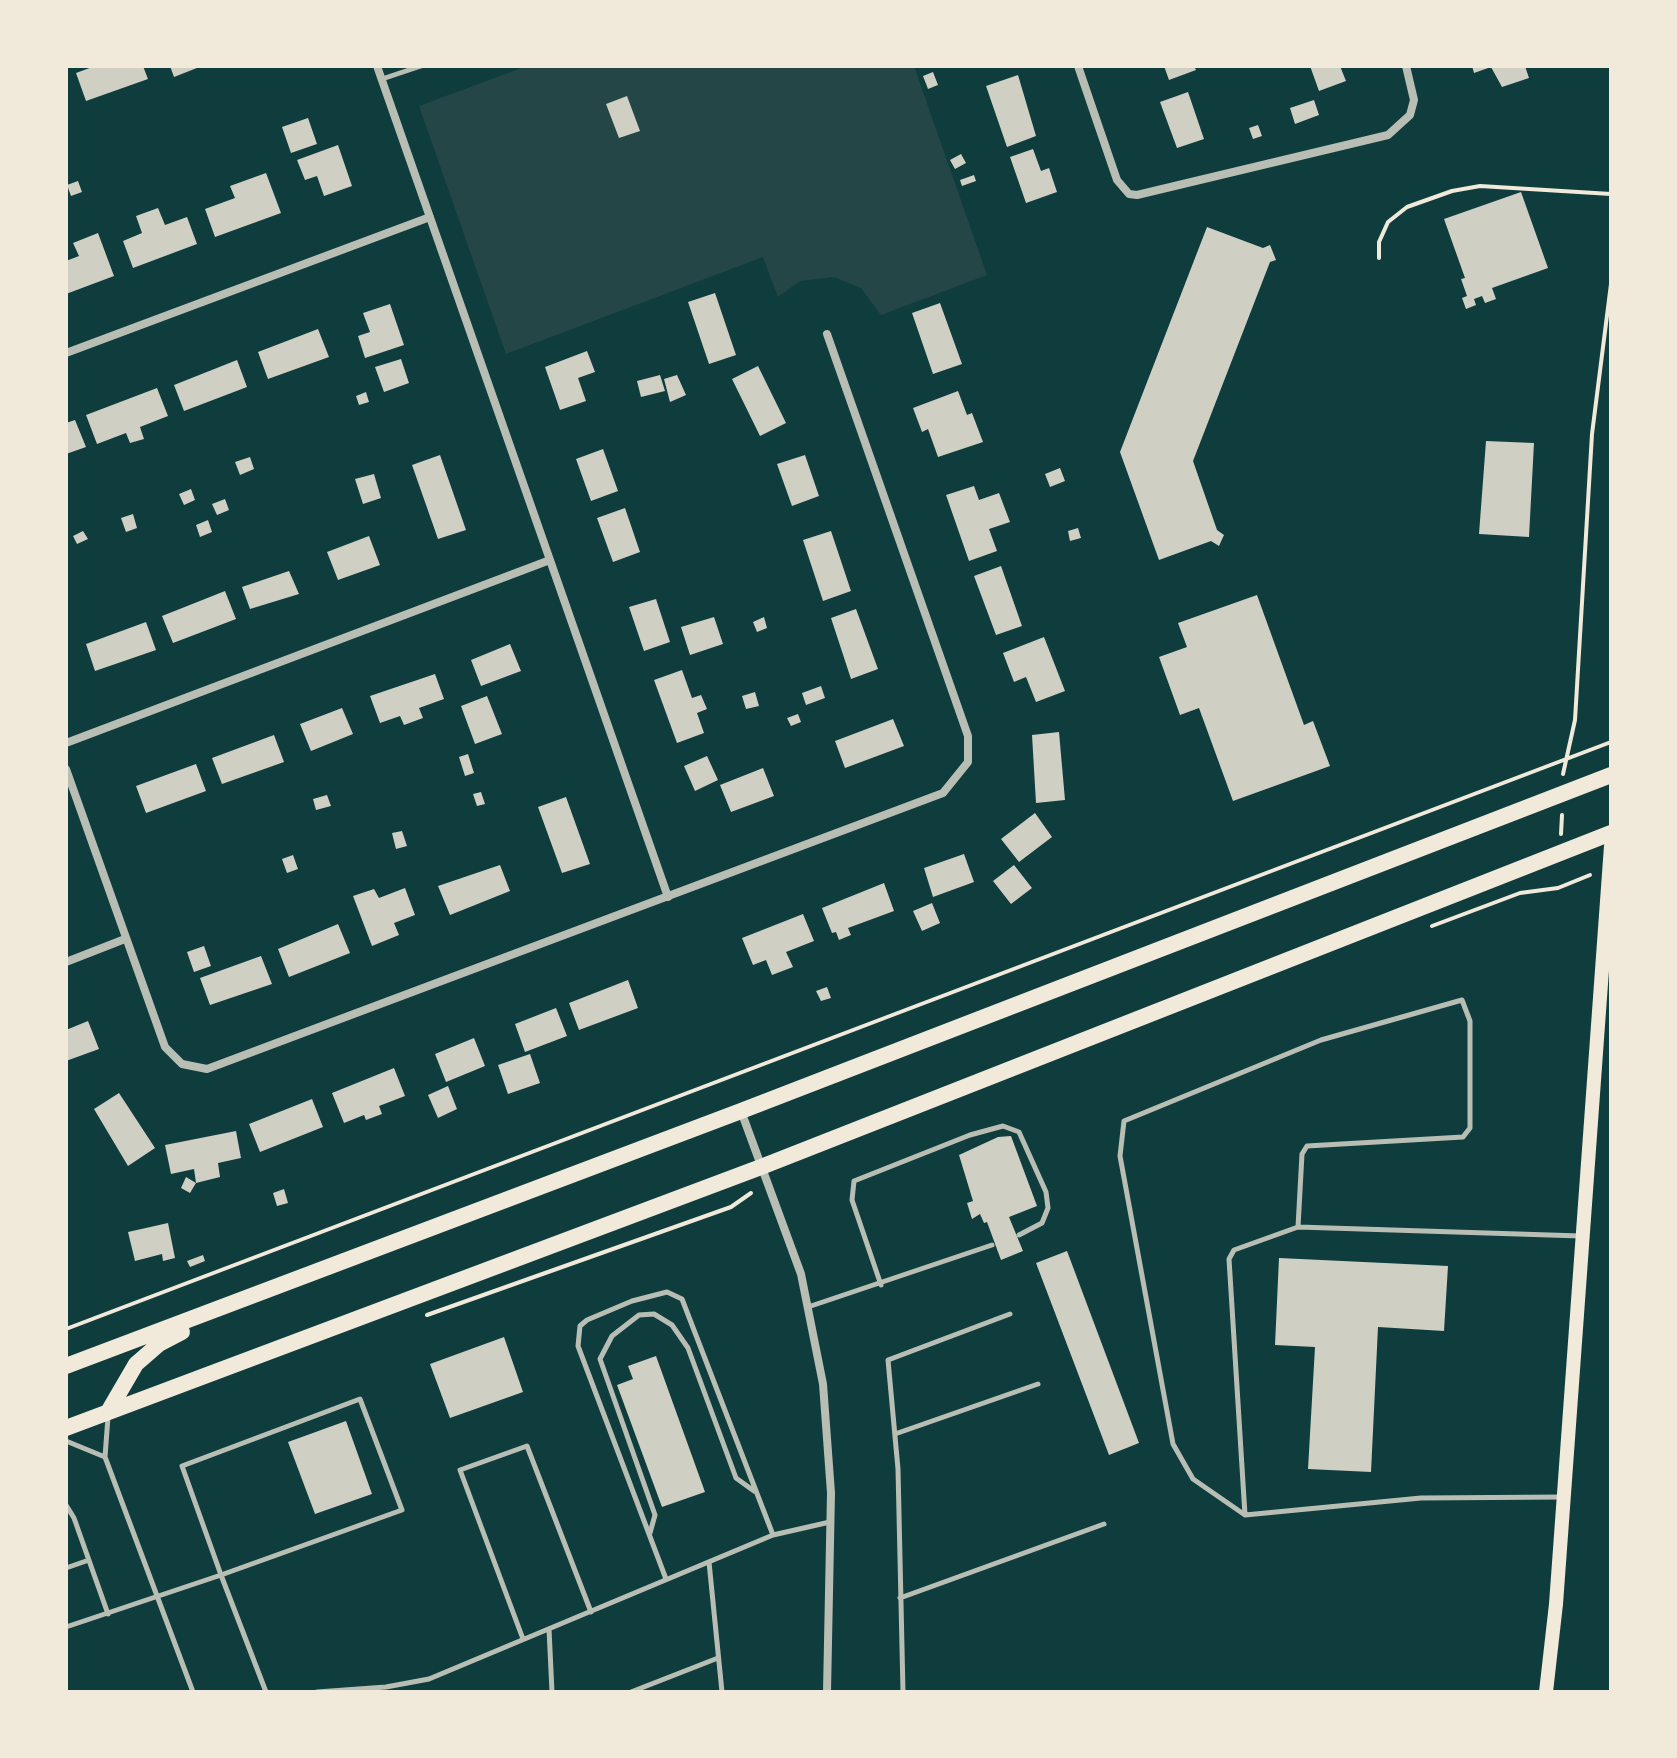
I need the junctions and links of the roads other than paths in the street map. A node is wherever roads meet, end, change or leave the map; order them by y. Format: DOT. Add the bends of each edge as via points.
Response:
graph roads {
  1 [pos="377,66"];
  2 [pos="421,66"];
  3 [pos="1078,66"];
  4 [pos="1406,66"];
  5 [pos="382,79"];
  6 [pos="430,217"];
  7 [pos="827,334"];
  8 [pos="66,353"];
  9 [pos="550,560"];
  10 [pos="66,743"];
  11 [pos="66,769"];
  12 [pos="1611,775"];
  13 [pos="1611,833"];
  14 [pos="1611,846"];
  15 [pos="668,897"];
  16 [pos="125,939"];
  17 [pos="66,962"];
  18 [pos="741,1111"];
  19 [pos="761,1167"];
  20 [pos="543,1186"];
  21 [pos="1298,1227"];
  22 [pos="1019,1235"];
  23 [pos="1582,1236"];
  24 [pos="992,1245"];
  25 [pos="881,1285"];
  26 [pos="808,1307"];
  27 [pos="1010,1314"];
  28 [pos="66,1366"];
  29 [pos="1038,1384"];
  30 [pos="108,1412"];
  31 [pos="66,1428"];
  32 [pos="895,1434"];
  33 [pos="66,1441"];
  34 [pos="105,1457"];
  35 [pos="755,1492"];
  36 [pos="1564,1497"];
  37 [pos="66,1505"];
  38 [pos="1245,1515"];
  39 [pos="830,1522"];
  40 [pos="1104,1524"];
  41 [pos="650,1535"];
  42 [pos="773,1535"];
  43 [pos="89,1560"];
  44 [pos="709,1562"];
  45 [pos="66,1568"];
  46 [pos="221,1575"];
  47 [pos="666,1579"];
  48 [pos="155,1597"];
  49 [pos="900,1598"];
  50 [pos="591,1612"];
  51 [pos="108,1614"];
  52 [pos="66,1627"];
  53 [pos="549,1629"];
  54 [pos="523,1639"];
  55 [pos="718,1658"];
  56 [pos="193,1692"];
  57 [pos="266,1692"];
  58 [pos="317,1692"];
  59 [pos="552,1692"];
  60 [pos="631,1692"];
  61 [pos="722,1692"];
  62 [pos="827,1692"];
  63 [pos="903,1692"];
  64 [pos="1546,1692"];
  1 -- 5 [label="street"];
  2 -- 5 [label="lane"];
  3 -- 4 [label="street" via="1117,180 1129,194 1388,135 1410,115 1414,100"];
  5 -- 6 [label="street"];
  6 -- 8 [label="street"];
  6 -- 9 [label="street"];
  7 -- 15 [label="street" via="968,736 968,762 943,793"];
  9 -- 10 [label="street"];
  9 -- 15 [label="street"];
  11 -- 16 [label="street"];
  12 -- 18 [label="highway"];
  13 -- 19 [label="highway"];
  14 -- 23 [label="main road"];
  15 -- 16 [label="street" via="207,1069 182,1064 165,1047"];
  16 -- 17 [label="street"];
  18 -- 19 [label="street"];
  18 -- 20 [label="highway"];
  19 -- 26 [label="street"];
  19 -- 30 [label="highway"];
  20 -- 28 [label="highway"];
  20 -- 30 [label="highway" via="495,1212 169,1338 136,1364"];
  21 -- 23 [label="lane"];
  21 -- 38 [label="lane" via="1234,1250 1229,1259"];
  21 -- 38 [label="lane" via="1302,1154 1307,1146 1463,1137 1470,1128 1470,1021 1462,1000 1321,1040 1124,1121 1120,1156 1173,1444 1193,1479"];
  22 -- 25 [label="lane" via="1042,1223 1048,1208 1019,1132 1003,1126 970,1135 854,1181 852,1200"];
  23 -- 36 [label="main road"];
  24 -- 25 [label="lane"];
  25 -- 26 [label="lane"];
  26 -- 39 [label="street" via="823,1384"];
  27 -- 32 [label="lane" via="888,1360"];
  29 -- 32 [label="lane"];
  30 -- 31 [label="highway"];
  30 -- 34 [label="lane"];
  32 -- 49 [label="lane"];
  33 -- 34 [label="lane"];
  34 -- 48 [label="lane"];
  35 -- 41 [label="lane" via="736,1478 688,1348 672,1325 654,1314 639,1315 612,1336 600,1359 655,1515"];
  35 -- 41 [label="lane" via="682,1299 667,1292 632,1301 587,1320 580,1326 578,1346"];
  35 -- 42 [label="lane"];
  36 -- 38 [label="lane" via="1421,1498"];
  36 -- 64 [label="main road"];
  37 -- 43 [label="lane"];
  39 -- 42 [label="lane"];
  39 -- 62 [label="street"];
  40 -- 49 [label="lane"];
  41 -- 47 [label="lane"];
  42 -- 44 [label="lane"];
  43 -- 45 [label="lane"];
  43 -- 51 [label="lane"];
  44 -- 47 [label="lane"];
  44 -- 55 [label="lane"];
  46 -- 46 [label="lane" via="182,1466 360,1399 402,1510"];
  46 -- 48 [label="lane"];
  46 -- 57 [label="lane"];
  47 -- 50 [label="lane"];
  48 -- 51 [label="lane"];
  48 -- 56 [label="lane"];
  49 -- 63 [label="lane"];
  50 -- 53 [label="lane"];
  50 -- 54 [label="lane" via="527,1446 460,1470"];
  51 -- 52 [label="lane"];
  53 -- 54 [label="lane"];
  53 -- 59 [label="lane"];
  54 -- 58 [label="lane" via="429,1679"];
  55 -- 60 [label="lane"];
  55 -- 61 [label="lane"];
}
